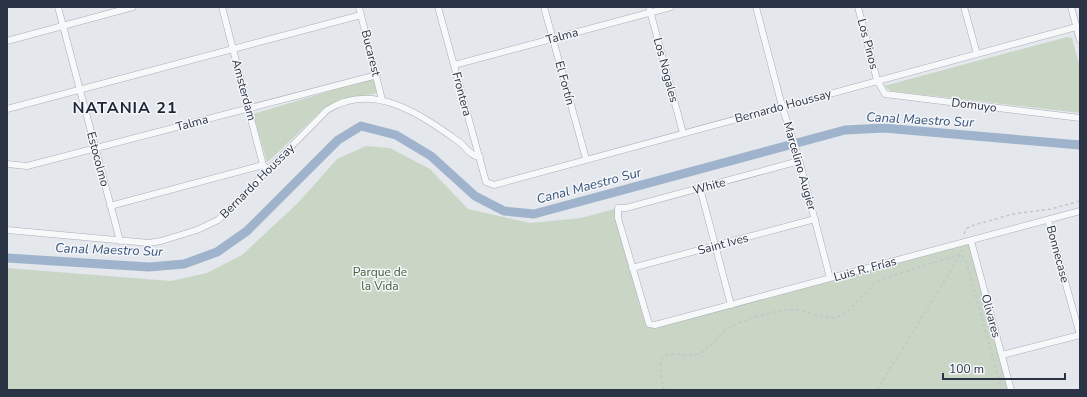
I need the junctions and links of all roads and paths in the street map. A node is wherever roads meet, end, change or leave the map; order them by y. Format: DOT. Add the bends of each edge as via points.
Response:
graph roads {
  1 [pos="58,7"];
  2 [pos="132,7"];
  3 [pos="222,7"];
  4 [pos="359,7"];
  5 [pos="438,7"];
  6 [pos="544,7"];
  7 [pos="671,7"];
  8 [pos="756,7"];
  9 [pos="858,7"];
  10 [pos="964,7"];
  11 [pos="1071,7"];
  12 [pos="650,10"];
  13 [pos="361,14"];
  14 [pos="63,26"];
  15 [pos="1078,26"];
  16 [pos="553,39"];
  17 [pos="1080,40"];
  18 [pos="7,41"];
  19 [pos="233,49"];
  20 [pos="977,54"];
  21 [pos="454,65"];
  22 [pos="377,75"];
  23 [pos="877,80"];
  24 [pos="80,90"];
  25 [pos="382,100"];
  26 [pos="782,106"];
  27 [pos="7,109"];
  28 [pos="248,109"];
  29 [pos="1080,118"];
  30 [pos="683,133"];
  31 [pos="96,148"];
  32 [pos="480,157"];
  33 [pos="586,159"];
  34 [pos="799,161"];
  35 [pos="7,164"];
  36 [pos="263,166"];
  37 [pos="269,170"];
  38 [pos="486,182"];
  39 [pos="700,188"];
  40 [pos="1080,201"];
  41 [pos="110,206"];
  42 [pos="1080,211"];
  43 [pos="815,219"];
  44 [pos="1048,220"];
  45 [pos="7,230"];
  46 [pos="120,241"];
  47 [pos="971,242"];
  48 [pos="963,244"];
  49 [pos="715,246"];
  50 [pos="961,254"];
  51 [pos="632,268"];
  52 [pos="830,278"];
  53 [pos="731,305"];
  54 [pos="1080,335"];
  55 [pos="1002,356"];
  56 [pos="664,390"];
  57 [pos="877,390"];
  58 [pos="1002,390"];
  59 [pos="1011,390"];
  1 -- 14 [label="street, Estocolmo"];
  2 -- 14 [label="street"];
  3 -- 19 [label="street, Amsterdam"];
  4 -- 13 [label="street, Bucarest"];
  5 -- 21 [label="street, Frontera"];
  6 -- 16 [label="street, El Fortín"];
  7 -- 12 [label="street, Talma"];
  8 -- 26 [label="street, Marcelino Augier"];
  9 -- 23 [label="street, Los Pinos"];
  10 -- 20 [label="street"];
  11 -- 15 [label="street"];
  12 -- 16 [label="street, Talma"];
  12 -- 30 [label="street, Los Nogales"];
  13 -- 19 [label="street"];
  13 -- 22 [label="street, Bucarest"];
  14 -- 18 [label="street"];
  14 -- 24 [label="street, Estocolmo"];
  15 -- 17 [label="street"];
  15 -- 20 [label="street, Bernardo Houssay"];
  16 -- 21 [label="street, Talma"];
  16 -- 33 [label="street, El Fortín"];
  19 -- 24 [label="street"];
  19 -- 28 [label="street, Amsterdam"];
  20 -- 23 [label="street, Bernardo Houssay"];
  21 -- 32 [label="street, Frontera"];
  22 -- 25 [label="street, Bucarest"];
  22 -- 28 [label="street, Talma"];
  23 -- 26 [label="street, Bernardo Houssay"];
  23 -- 29 [label="street, Domuyo" via="885,94"];
  24 -- 27 [label="street"];
  24 -- 31 [label="street, Estocolmo"];
  25 -- 32 [label="street, Bernardo Houssay" via="399,104 417,114 459,141 476,157"];
  25 -- 37 [label="street, Bernardo Houssay" via="358,99 333,106"];
  26 -- 30 [label="street, Bernardo Houssay"];
  26 -- 34 [label="street, Marcelino Augier"];
  28 -- 31 [label="street, Talma"];
  28 -- 36 [label="street, Amsterdam"];
  30 -- 33 [label="street, Bernardo Houssay"];
  31 -- 35 [label="street, Talma" via="27,166"];
  31 -- 41 [label="street, Estocolmo"];
  32 -- 38 [label="street, Frontera"];
  33 -- 38 [label="street, Bernardo Houssay" via="494,185"];
  34 -- 39 [label="street, White"];
  34 -- 43 [label="street, Marcelino Augier"];
  36 -- 37 [label="street"];
  36 -- 41 [label="street"];
  37 -- 46 [label="street, Bernardo Houssay" via="218,220 209,225 161,241"];
  39 -- 49 [label="street"];
  39 -- 51 [label="street, White" via="618,208 618,218"];
  40 -- 48 [label="path" via="1051,209 1013,214 971,226 966,228"];
  41 -- 46 [label="street, Estocolmo"];
  42 -- 44 [label="street, Luis R. Frías"];
  43 -- 49 [label="street, Saint Ives"];
  43 -- 52 [label="street, Marcelino Augier"];
  44 -- 47 [label="street, Luis R. Frías"];
  44 -- 54 [label="street, Bonnecase"];
  45 -- 46 [label="street, Bernardo Houssay"];
  47 -- 48 [label="street, Luis R. Frías"];
  47 -- 55 [label="street, Olivares"];
  48 -- 50 [label="path"];
  48 -- 52 [label="street, Luis R. Frías"];
  49 -- 51 [label="street, Saint Ives"];
  49 -- 53 [label="street"];
  50 -- 56 [label="path" via="882,279 841,316 822,317 798,310 784,310 732,326 701,353 670,353 662,362 660,374"];
  50 -- 57 [label="path"];
  50 -- 58 [label="path" via="966,261"];
  51 -- 53 [label="street, Luis R. Frías" via="649,324 655,325"];
  52 -- 53 [label="street, Luis R. Frías"];
  54 -- 55 [label="street"];
  55 -- 59 [label="street, Olivares"];
}
